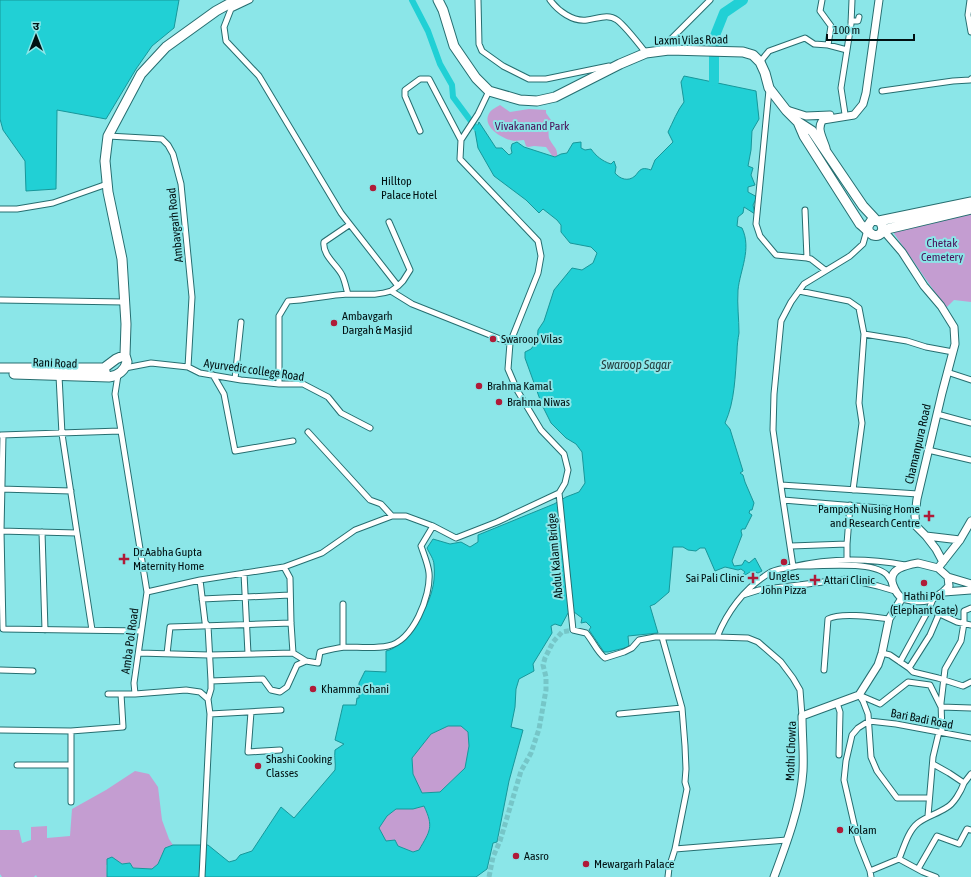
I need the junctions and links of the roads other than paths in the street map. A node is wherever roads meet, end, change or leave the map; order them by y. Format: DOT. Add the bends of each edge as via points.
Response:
graph roads {
  1 [pos="241,0"];
  2 [pos="250,0"];
  3 [pos="438,0"];
  4 [pos="478,0"];
  5 [pos="550,0"];
  6 [pos="710,0"];
  7 [pos="822,0"];
  8 [pos="852,0"];
  9 [pos="879,0"];
  10 [pos="970,0"];
  11 [pos="859,17"];
  12 [pos="851,21"];
  13 [pos="971,32"];
  14 [pos="828,45"];
  15 [pos="665,50"];
  16 [pos="847,50"];
  17 [pos="646,53"];
  18 [pos="760,62"];
  19 [pos="620,64"];
  20 [pos="971,80"];
  21 [pos="769,88"];
  22 [pos="489,91"];
  23 [pos="882,91"];
  24 [pos="786,110"];
  25 [pos="859,110"];
  26 [pos="845,114"];
  27 [pos="798,122"];
  28 [pos="420,131"];
  29 [pos="108,136"];
  30 [pos="461,140"];
  31 [pos="832,161"];
  32 [pos="107,184"];
  33 [pos="971,202"];
  34 [pos="0,209"];
  35 [pos="971,209"];
  36 [pos="805,210"];
  37 [pos="878,220"];
  38 [pos="389,222"];
  39 [pos="349,225"];
  40 [pos="868,230"];
  41 [pos="883,230"];
  42 [pos="807,258"];
  43 [pos="825,270"];
  44 [pos="398,286"];
  45 [pos="391,291"];
  46 [pos="799,291"];
  47 [pos="348,294"];
  48 [pos="0,300"];
  49 [pos="124,302"];
  50 [pos="241,322"];
  51 [pos="864,334"];
  52 [pos="510,343"];
  53 [pos="953,352"];
  54 [pos="125,355"];
  55 [pos="188,367"];
  56 [pos="0,368"];
  57 [pos="104,368"];
  58 [pos="947,372"];
  59 [pos="117,373"];
  60 [pos="0,374"];
  61 [pos="213,375"];
  62 [pos="59,376"];
  63 [pos="234,378"];
  64 [pos="971,380"];
  65 [pos="279,384"];
  66 [pos="937,414"];
  67 [pos="971,423"];
  68 [pos="370,428"];
  69 [pos="120,431"];
  70 [pos="308,432"];
  71 [pos="62,434"];
  72 [pos="1,435"];
  73 [pos="293,441"];
  74 [pos="928,450"];
  75 [pos="971,460"];
  76 [pos="780,485"];
  77 [pos="1,490"];
  78 [pos="853,490"];
  79 [pos="71,491"];
  80 [pos="559,493"];
  81 [pos="918,494"];
  82 [pos="782,500"];
  83 [pos="850,505"];
  84 [pos="916,511"];
  85 [pos="392,516"];
  86 [pos="971,521"];
  87 [pos="433,526"];
  88 [pos="0,531"];
  89 [pos="42,532"];
  90 [pos="77,533"];
  91 [pos="926,536"];
  92 [pos="960,540"];
  93 [pos="847,544"];
  94 [pos="791,546"];
  95 [pos="847,560"];
  96 [pos="942,562"];
  97 [pos="905,565"];
  98 [pos="793,566"];
  99 [pos="284,567"];
  100 [pos="244,572"];
  101 [pos="948,576"];
  102 [pos="200,580"];
  103 [pos="892,582"];
  104 [pos="971,584"];
  105 [pos="971,590"];
  106 [pos="895,591"];
  107 [pos="147,592"];
  108 [pos="944,592"];
  109 [pos="290,595"];
  110 [pos="246,596"];
  111 [pos="740,596"];
  112 [pos="902,598"];
  113 [pos="934,598"];
  114 [pos="202,600"];
  115 [pos="343,604"];
  116 [pos="971,608"];
  117 [pos="929,609"];
  118 [pos="939,614"];
  119 [pos="889,619"];
  120 [pos="291,623"];
  121 [pos="964,623"];
  122 [pos="246,625"];
  123 [pos="971,625"];
  124 [pos="208,626"];
  125 [pos="2,629"];
  126 [pos="45,630"];
  127 [pos="92,630"];
  128 [pos="141,631"];
  129 [pos="662,637"];
  130 [pos="717,637"];
  131 [pos="343,648"];
  132 [pos="139,653"];
  133 [pos="293,653"];
  134 [pos="882,653"];
  135 [pos="168,654"];
  136 [pos="248,654"];
  137 [pos="209,655"];
  138 [pos="306,661"];
  139 [pos="900,662"];
  140 [pos="909,668"];
  141 [pos="0,670"];
  142 [pos="824,670"];
  143 [pos="34,671"];
  144 [pos="943,679"];
  145 [pos="211,681"];
  146 [pos="971,682"];
  147 [pos="108,694"];
  148 [pos="121,694"];
  149 [pos="135,694"];
  150 [pos="858,694"];
  151 [pos="208,700"];
  152 [pos="837,703"];
  153 [pos="941,707"];
  154 [pos="682,708"];
  155 [pos="971,708"];
  156 [pos="281,710"];
  157 [pos="252,712"];
  158 [pos="210,714"];
  159 [pos="619,714"];
  160 [pos="802,716"];
  161 [pos="869,721"];
  162 [pos="0,730"];
  163 [pos="71,731"];
  164 [pos="941,732"];
  165 [pos="971,738"];
  166 [pos="280,750"];
  167 [pos="840,755"];
  168 [pos="933,764"];
  169 [pos="17,765"];
  170 [pos="70,765"];
  171 [pos="971,774"];
  172 [pos="964,783"];
  173 [pos="929,798"];
  174 [pos="71,802"];
  175 [pos="928,816"];
  176 [pos="971,830"];
  177 [pos="787,840"];
  178 [pos="675,849"];
  179 [pos="899,859"];
  180 [pos="918,869"];
  181 [pos="870,875"];
  182 [pos="202,877"];
  183 [pos="668,877"];
  184 [pos="774,877"];
  185 [pos="936,877"];
  1 -- 29 [label="highway" via="236,0 216,11 166,47 141,74"];
  2 -- 39 [label="street" via="231,9 224,27 226,41 259,76"];
  3 -- 22 [label="highway, Laxmi Vilas Road" via="454,46 476,78"];
  4 -- 19 [label="street" via="479,44 482,51 503,66 529,79 546,80"];
  5 -- 17 [label="street" via="554,6 574,19 617,19"];
  6 -- 15 [label="street"];
  7 -- 14 [label="street" via="820,11 831,26"];
  8 -- 12 [label="street"];
  9 -- 25 [label="street" via="866,93"];
  10 -- 13 [label="street" via="968,15"];
  11 -- 12 [label="street" via="858,21"];
  12 -- 16 [label="street"];
  14 -- 16 [label="street"];
  14 -- 18 [label="street" via="814,44 805,38 769,51"];
  15 -- 17 [label="highway, Laxmi Vilas Road"];
  15 -- 18 [label="highway, Laxmi Vilas Road" via="744,52"];
  16 -- 26 [label="street" via="841,88"];
  17 -- 19 [label="highway, Laxmi Vilas Road"];
  18 -- 21 [label="highway"];
  19 -- 22 [label="highway, Laxmi Vilas Road" via="555,97 537,101 520,100"];
  20 -- 23 [label="street" via="953,80"];
  21 -- 24 [label="highway"];
  21 -- 42 [label="street" via="756,224 760,236 776,255"];
  22 -- 30 [label="street"];
  24 -- 26 [label="street" via="806,116"];
  24 -- 27 [label="highway"];
  25 -- 26 [label="street"];
  25 -- 31 [label="street" via="854,115 823,120 820,124"];
  27 -- 31 [label="highway" via="812,131"];
  27 -- 40 [label="highway" via="804,136 848,206 860,224"];
  28 -- 30 [label="street" via="405,96 405,90 420,79 429,79"];
  29 -- 32 [label="highway" via="105,161"];
  29 -- 55 [label="street, Ambavgarh Road" via="162,139 173,154 181,184 192,297"];
  30 -- 52 [label="street" via="460,159 538,240 541,256 538,273"];
  31 -- 37 [label="highway" via="863,206"];
  32 -- 34 [label="street" via="53,203"];
  32 -- 49 [label="highway" via="122,259"];
  33 -- 37 [label="highway"];
  35 -- 41 [label="highway"];
  36 -- 42 [label="street"];
  37 -- 40 [label="highway" via="869,223"];
  37 -- 41 [label="highway" via="882,223"];
  38 -- 44 [label="street" via="410,270"];
  39 -- 44 [label="street"];
  39 -- 47 [label="street" via="324,242 323,246 343,276"];
  40 -- 41 [label="highway" via="875,236"];
  40 -- 43 [label="street" via="863,244 850,256"];
  41 -- 53 [label="street, Chamanpura Road" via="902,252 954,327"];
  42 -- 43 [label="street"];
  43 -- 46 [label="street" via="804,284"];
  44 -- 45 [label="street"];
  45 -- 47 [label="street" via="382,294"];
  45 -- 52 [label="street" via="412,304"];
  46 -- 51 [label="street" via="849,302 859,308"];
  46 -- 76 [label="street" via="790,302 781,321 773,430"];
  47 -- 65 [label="street" via="288,300 279,316"];
  48 -- 49 [label="street"];
  49 -- 54 [label="highway"];
  50 -- 63 [label="street"];
  51 -- 53 [label="street"];
  51 -- 78 [label="street" via="859,403 862,423"];
  52 -- 80 [label="street" via="508,369 517,390 541,430 564,454 568,470"];
  53 -- 58 [label="street, Chamanpura Road"];
  54 -- 57 [label="highway"];
  54 -- 59 [label="highway" via="127,362"];
  55 -- 59 [label="street, Ayurvedic college Road" via="151,362"];
  55 -- 61 [label="street, Ayurvedic college Road" via="200,374"];
  56 -- 57 [label="highway"];
  57 -- 59 [label="highway" via="105,374"];
  58 -- 64 [label="street"];
  58 -- 66 [label="street, Chamanpura Road"];
  59 -- 62 [label="highway, Rani Road"];
  59 -- 69 [label="street, Amba Pol Road" via="115,394"];
  60 -- 62 [label="highway, Rani Road"];
  61 -- 63 [label="street, Ayurvedic college Road"];
  61 -- 73 [label="street" via="224,394 234,451"];
  62 -- 71 [label="street"];
  63 -- 65 [label="street, Ayurvedic college Road"];
  65 -- 68 [label="street, Ayurvedic college Road" via="303,384 328,397 341,412"];
  66 -- 67 [label="street"];
  66 -- 74 [label="street, Chamanpura Road"];
  69 -- 71 [label="street"];
  69 -- 107 [label="street, Amba Pol Road"];
  70 -- 85 [label="street" via="370,500 381,504"];
  71 -- 72 [label="street"];
  71 -- 79 [label="street"];
  72 -- 77 [label="street"];
  74 -- 75 [label="street"];
  74 -- 81 [label="street, Chamanpura Road"];
  76 -- 78 [label="street"];
  76 -- 82 [label="street"];
  77 -- 79 [label="street"];
  77 -- 88 [label="street"];
  78 -- 81 [label="street"];
  79 -- 90 [label="street"];
  80 -- 87 [label="street" via="456,538"];
  80 -- 129 [label="street, Abdul Kalam Bridge" via="573,630 586,633 605,658 632,648 639,640"];
  81 -- 84 [label="street, Chamanpura Road"];
  82 -- 83 [label="street"];
  82 -- 94 [label="street"];
  83 -- 84 [label="street"];
  83 -- 93 [label="street"];
  84 -- 91 [label="street, Chamanpura Road" via="916,526"];
  85 -- 87 [label="street" via="406,516"];
  85 -- 99 [label="street" via="355,530 322,553"];
  86 -- 92 [label="street"];
  87 -- 131 [label="street" via="422,546 429,573 426,598 411,630 401,640 388,646"];
  88 -- 89 [label="street"];
  88 -- 125 [label="street"];
  89 -- 90 [label="street"];
  89 -- 126 [label="street"];
  90 -- 127 [label="street"];
  91 -- 92 [label="street"];
  91 -- 96 [label="street, Chamanpura Road"];
  92 -- 96 [label="street"];
  93 -- 94 [label="street"];
  93 -- 95 [label="street"];
  94 -- 98 [label="street"];
  95 -- 97 [label="street" via="880,560"];
  95 -- 98 [label="street"];
  96 -- 97 [label="street"];
  96 -- 101 [label="street"];
  97 -- 103 [label="street" via="897,569"];
  98 -- 103 [label="street" via="847,565 874,568 886,574"];
  98 -- 111 [label="street" via="772,571"];
  99 -- 100 [label="street"];
  99 -- 109 [label="street" via="290,578"];
  100 -- 102 [label="street"];
  100 -- 110 [label="street"];
  101 -- 104 [label="street"];
  101 -- 108 [label="street" via="950,586"];
  102 -- 107 [label="street"];
  102 -- 114 [label="street"];
  103 -- 106 [label="street"];
  105 -- 108 [label="street"];
  106 -- 111 [label="street" via="847,579 759,590"];
  106 -- 112 [label="street"];
  107 -- 128 [label="street, Amba Pol Road"];
  108 -- 113 [label="street"];
  109 -- 110 [label="street"];
  109 -- 120 [label="street"];
  110 -- 114 [label="street"];
  110 -- 122 [label="street"];
  111 -- 130 [label="street"];
  112 -- 113 [label="street"];
  112 -- 119 [label="street"];
  113 -- 117 [label="street"];
  114 -- 124 [label="street" via="205,622"];
  115 -- 131 [label="street"];
  116 -- 121 [label="street" via="964,611"];
  117 -- 118 [label="street"];
  117 -- 139 [label="street"];
  118 -- 121 [label="street"];
  118 -- 140 [label="street" via="930,635"];
  119 -- 134 [label="street"];
  119 -- 142 [label="street" via="836,616 828,619"];
  120 -- 122 [label="street"];
  120 -- 133 [label="street"];
  121 -- 123 [label="street"];
  121 -- 144 [label="street" via="961,641 945,669"];
  122 -- 124 [label="street"];
  122 -- 136 [label="street"];
  124 -- 135 [label="street" via="170,627"];
  124 -- 137 [label="street"];
  125 -- 126 [label="street"];
  126 -- 127 [label="street"];
  127 -- 128 [label="street"];
  128 -- 132 [label="street, Amba Pol Road"];
  129 -- 130 [label="street"];
  129 -- 154 [label="street"];
  130 -- 160 [label="street" via="748,638 758,642 781,662 800,690"];
  131 -- 138 [label="street" via="320,652 318,663"];
  132 -- 135 [label="street"];
  132 -- 149 [label="street, Amba Pol Road" via="134,683"];
  133 -- 136 [label="street"];
  133 -- 138 [label="street"];
  134 -- 139 [label="street"];
  134 -- 150 [label="street" via="878,665"];
  135 -- 137 [label="street"];
  136 -- 137 [label="street"];
  137 -- 145 [label="street"];
  138 -- 145 [label="street" via="297,665 287,687 280,692 271,690 263,679"];
  139 -- 140 [label="street"];
  140 -- 144 [label="street" via="913,672"];
  141 -- 143 [label="street"];
  144 -- 146 [label="street" via="963,686"];
  144 -- 153 [label="street"];
  145 -- 151 [label="street"];
  147 -- 148 [label="street"];
  148 -- 149 [label="street"];
  148 -- 163 [label="street" via="123,727"];
  149 -- 151 [label="street" via="186,690 200,692"];
  150 -- 152 [label="street, Mothi Chowta"];
  150 -- 153 [label="street" via="880,704 908,682 930,685"];
  150 -- 161 [label="street"];
  151 -- 158 [label="street"];
  152 -- 160 [label="street, Mothi Chowta"];
  152 -- 167 [label="street" via="840,712"];
  153 -- 155 [label="street"];
  153 -- 164 [label="street"];
  154 -- 159 [label="street"];
  154 -- 178 [label="street" via="687,789"];
  156 -- 157 [label="street"];
  157 -- 158 [label="street"];
  157 -- 166 [label="street" via="248,752"];
  158 -- 182 [label="street"];
  160 -- 177 [label="street, Mothi Chowta" via="803,771 800,793"];
  161 -- 164 [label="street, Bari Badi Road"];
  161 -- 173 [label="street" via="871,757 877,771 898,798"];
  161 -- 181 [label="street" via="858,728 852,736 844,780 858,841"];
  162 -- 163 [label="street"];
  163 -- 170 [label="street"];
  164 -- 165 [label="street, Bari Badi Road"];
  164 -- 168 [label="street"];
  168 -- 172 [label="street"];
  168 -- 173 [label="street"];
  169 -- 170 [label="street"];
  170 -- 174 [label="street"];
  171 -- 172 [label="street"];
  172 -- 175 [label="street" via="948,808"];
  173 -- 175 [label="street"];
  175 -- 179 [label="street" via="917,824"];
  176 -- 180 [label="street" via="967,829 959,844 937,836"];
  177 -- 178 [label="street"];
  177 -- 184 [label="street, Mothi Chowta"];
  178 -- 183 [label="street" via="668,868"];
  179 -- 180 [label="street"];
  179 -- 181 [label="street"];
  180 -- 185 [label="street"];
}
